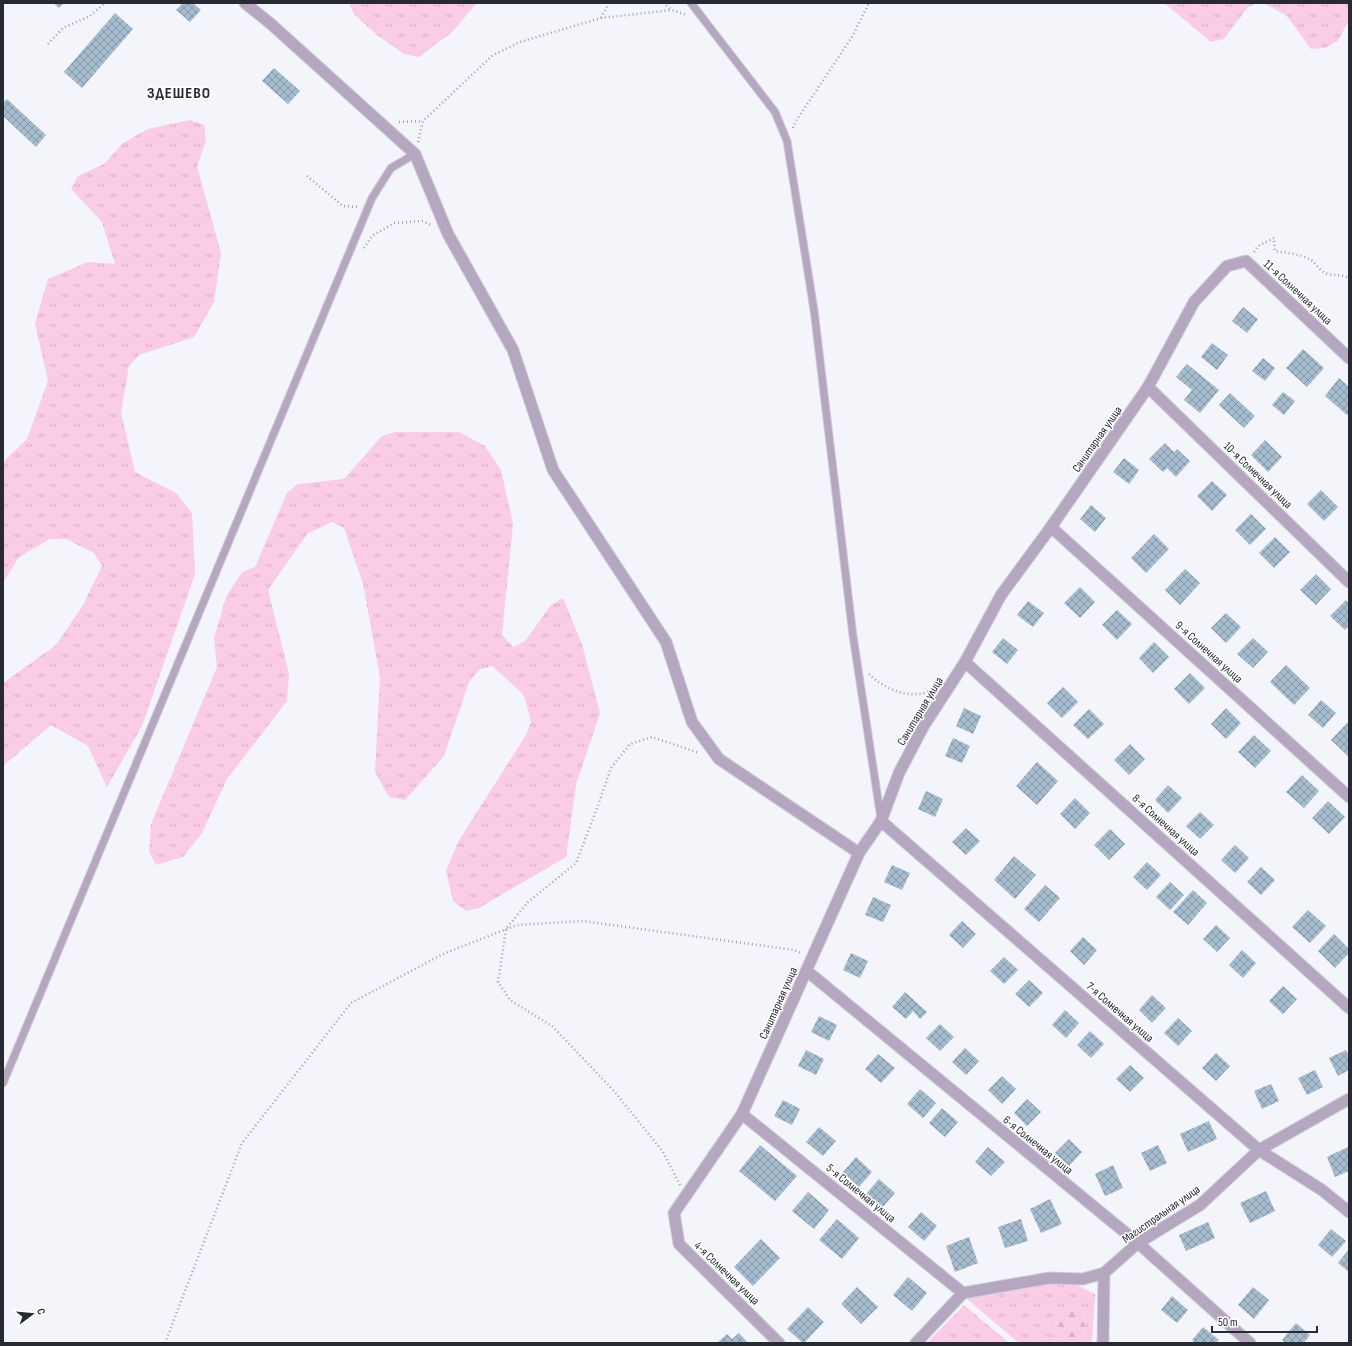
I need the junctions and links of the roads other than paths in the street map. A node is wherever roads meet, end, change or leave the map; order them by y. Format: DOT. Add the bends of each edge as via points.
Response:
graph roads {
  1 [pos="245,3"];
  2 [pos="691,3"];
  3 [pos="415,154"];
  4 [pos="1246,261"];
  5 [pos="1349,358"];
  6 [pos="1148,387"];
  7 [pos="1051,527"];
  8 [pos="1349,582"];
  9 [pos="965,662"];
  10 [pos="1349,797"];
  11 [pos="881,821"];
  12 [pos="859,853"];
  13 [pos="807,971"];
  14 [pos="1349,1008"];
  15 [pos="3,1083"];
  16 [pos="1349,1099"];
  17 [pos="742,1114"];
  18 [pos="1259,1150"];
  19 [pos="1349,1212"];
  20 [pos="674,1213"];
  21 [pos="1138,1243"];
  22 [pos="1104,1273"];
  23 [pos="963,1293"];
  24 [pos="779,1343"];
  25 [pos="916,1343"];
  26 [pos="1103,1343"];
  27 [pos="1250,1343"];
  1 -- 3 [label="street"];
  2 -- 11 [label="lane" via="775,112 787,142 814,310 853,636"];
  3 -- 12 [label="street" via="448,234 513,350 553,470 666,642 692,722 719,759"];
  3 -- 15 [label="lane" via="391,168 372,198"];
  4 -- 5 [label="street, 11-я Солнечная улица"];
  4 -- 6 [label="street, Санитарная улица" via="1227,266 1194,302"];
  6 -- 7 [label="street, Санитарная улица"];
  6 -- 8 [label="street, 10-я Солнечная улица"];
  7 -- 9 [label="street, Санитарная улица" via="1002,595"];
  7 -- 10 [label="street, 9-я Солнечная улица"];
  9 -- 11 [label="street, Санитарная улица" via="923,727 899,773"];
  9 -- 14 [label="street, 8-я Солнечная улица"];
  11 -- 12 [label="street, Санитарная улица"];
  11 -- 18 [label="street, 7-я Солнечная улица"];
  12 -- 13 [label="street, Санитарная улица"];
  13 -- 17 [label="street, Санитарная улица"];
  13 -- 21 [label="street, 6-я Солнечная улица"];
  16 -- 18 [label="street, Магистральная улица"];
  17 -- 20 [label="street, Санитарная улица"];
  17 -- 23 [label="street, 5-я Солнечная улица"];
  18 -- 19 [label="street, 7-я Солнечная улица" via="1322,1190"];
  18 -- 21 [label="street, Магистральная улица" via="1200,1205"];
  20 -- 24 [label="street, 4-я Солнечная улица" via="679,1244"];
  21 -- 22 [label="street, Магистральная улица"];
  21 -- 27 [label="street, 6-я Солнечная улица"];
  22 -- 23 [label="street, Магистральная улица" via="1083,1279 1049,1278"];
  22 -- 26 [label="street"];
  23 -- 25 [label="street"];
}
